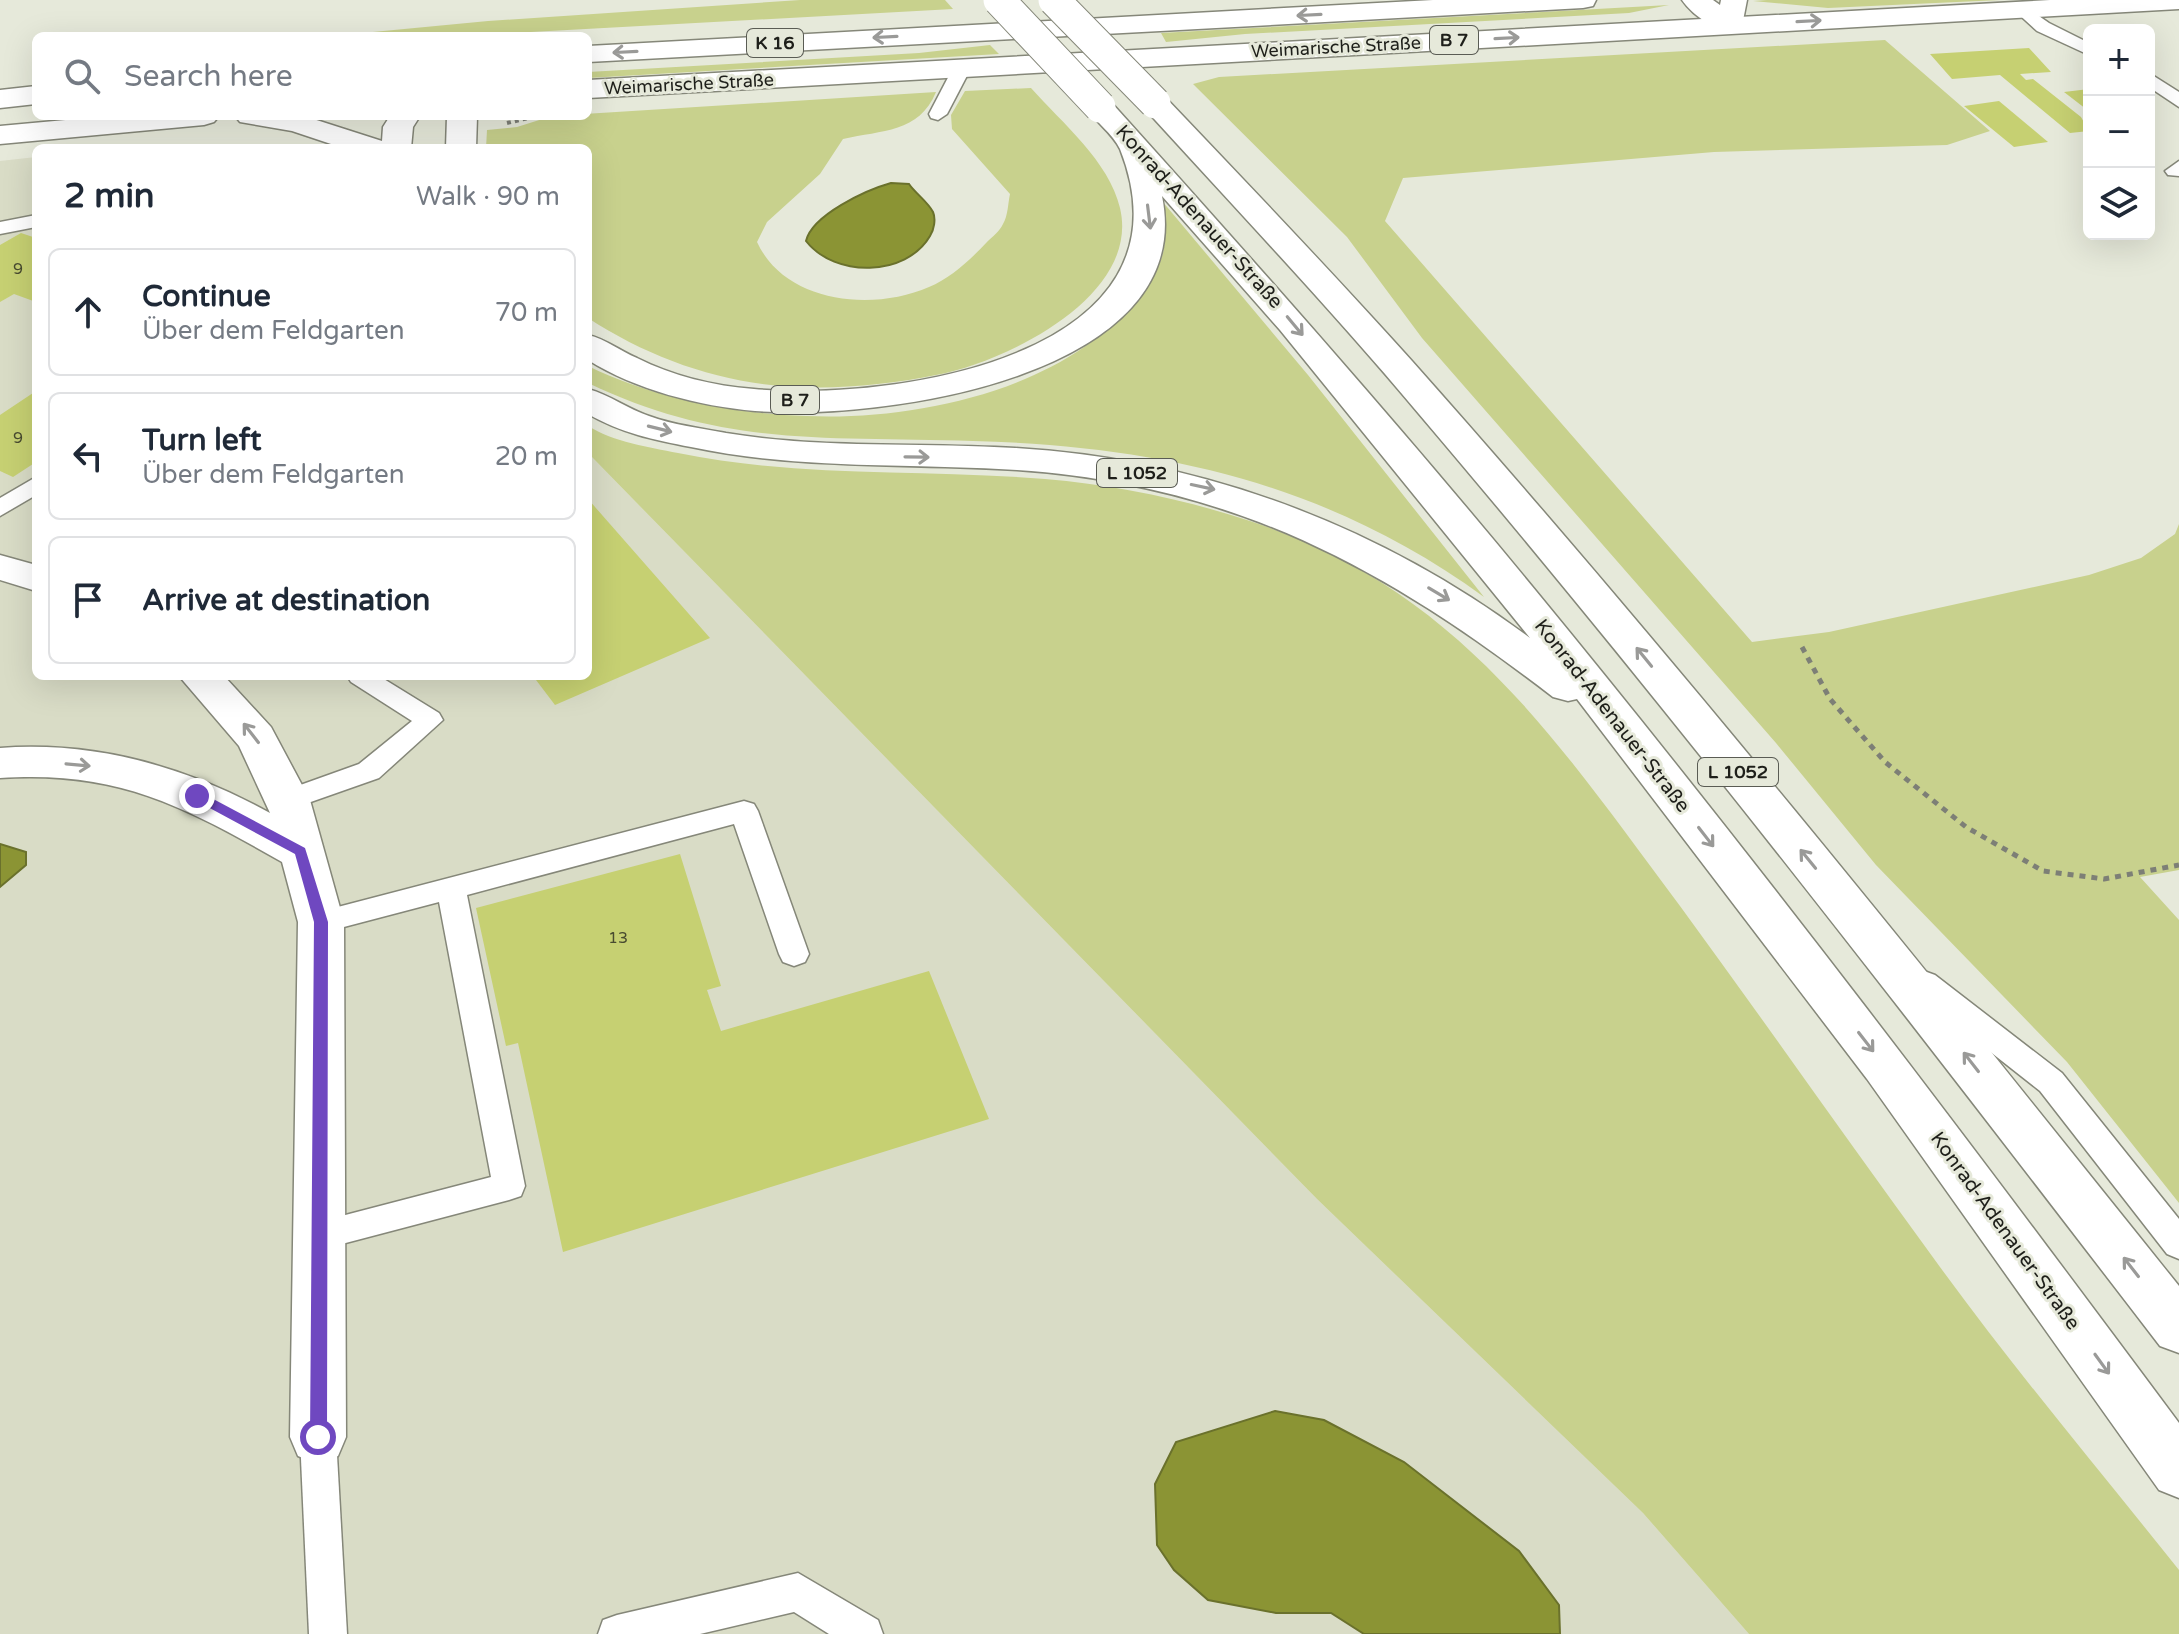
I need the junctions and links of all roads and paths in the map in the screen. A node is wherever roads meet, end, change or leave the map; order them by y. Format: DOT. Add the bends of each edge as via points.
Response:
graph roads {
  1 [pos="999,0"];
  2 [pos="1054,0"];
  3 [pos="1583,0"];
  4 [pos="1695,0"];
  5 [pos="2179,1"];
  6 [pos="2023,10"];
  7 [pos="1733,13"];
  8 [pos="2083,47"];
  9 [pos="592,54"];
  10 [pos="962,68"];
  11 [pos="2155,83"];
  12 [pos="592,89"];
  13 [pos="32,95"];
  14 [pos="0,99"];
  15 [pos="2179,101"];
  16 [pos="938,114"];
  17 [pos="161,120"];
  18 [pos="277,120"];
  19 [pos="402,120"];
  20 [pos="462,120"];
  21 [pos="519,120"];
  22 [pos="493,126"];
  23 [pos="0,135"];
  24 [pos="1132,141"];
  25 [pos="361,144"];
  26 [pos="396,144"];
  27 [pos="461,144"];
  28 [pos="32,222"];
  29 [pos="0,228"];
  30 [pos="592,348"];
  31 [pos="592,402"];
  32 [pos="32,487"];
  33 [pos="0,509"];
  34 [pos="0,567"];
  35 [pos="32,577"];
  36 [pos="1802,647"];
  37 [pos="204,680"];
  38 [pos="366,680"];
  39 [pos="1624,731"];
  40 [pos="0,763"];
  41 [pos="288,800"];
  42 [pos="300,851"];
  43 [pos="2179,865"];
  44 [pos="451,888"];
  45 [pos="321,922"];
  46 [pos="1885,953"];
  47 [pos="794,954"];
  48 [pos="319,1235"];
  49 [pos="2179,1244"];
  50 [pos="2179,1328"];
  51 [pos="318,1437"];
  52 [pos="2179,1470"];
  53 [pos="328,1634"];
  54 [pos="617,1634"];
  55 [pos="864,1634"];
  1 -- 24 [label="main road, Konrad-Adenauer-Straße / B 7, bridge"];
  46 -- 2 [label="main road, L 1052, one-way, bridge" via="1428,402 1277,233"];
  3 -- 9 [label="main road, Weimarische Straße / K 16, one-way"];
  4 -- 7 [label="main road"];
  5 -- 6 [label="main road, Weimarische Straße / B 7"];
  7 -- 6 [label="main road, Weimarische Straße / B 7, one-way"];
  6 -- 8 [label="lane"];
  10 -- 7 [label="main road, Weimarische Straße / B 7, one-way"];
  10 -- 12 [label="main road, Weimarische Straße / B 7"];
  10 -- 16 [label="lane"];
  11 -- 15 [label="lane"];
  13 -- 14 [label="main road"];
  17 -- 23 [label="main road"];
  18 -- 25 [label="main road"];
  19 -- 26 [label="main road"];
  20 -- 27 [label="main road"];
  21 -- 22 [label="path"];
  24 -- 30 [label="main road, B 7, one-way" via="1151,232 1144,261 1127,291 1100,320 1066,344 1010,366 932,388 852,400 754,400 667,384"];
  24 -- 39 [label="main road, Konrad-Adenauer-Straße / L 1052, one-way" via="1292,323"];
  28 -- 29 [label="lane"];
  31 -- 39 [label="main road, L 1052, one-way" via="633,423 728,446 868,457 1017,459 1120,469 1225,492 1330,533 1435,591 1493,628"];
  32 -- 33 [label="lane"];
  34 -- 35 [label="main road"];
  36 -- 43 [label="path" via="1830,699 1885,762 1966,827 2043,871 2104,879"];
  41 -- 37 [label="main road, one-way" via="256,738"];
  38 -- 41 [label="lane" via="430,720 369,771"];
  39 -- 52 [label="main road, Konrad-Adenauer-Straße / L 1052, one-way" via="1884,1065"];
  40 -- 42 [label="main road, one-way" via="27,760 110,768 197,796"];
  41 -- 42 [label="main road"];
  42 -- 45 [label="main road"];
  44 -- 45 [label="lane"];
  44 -- 47 [label="lane" via="744,811"];
  44 -- 48 [label="lane" via="509,1186"];
  45 -- 48 [label="main road"];
  46 -- 49 [label="lane" via="2051,1082"];
  50 -- 46 [label="main road, L 1052, one-way"];
  48 -- 51 [label="main road"];
  51 -- 53 [label="lane"];
  54 -- 55 [label="lane" via="798,1592"];
}
